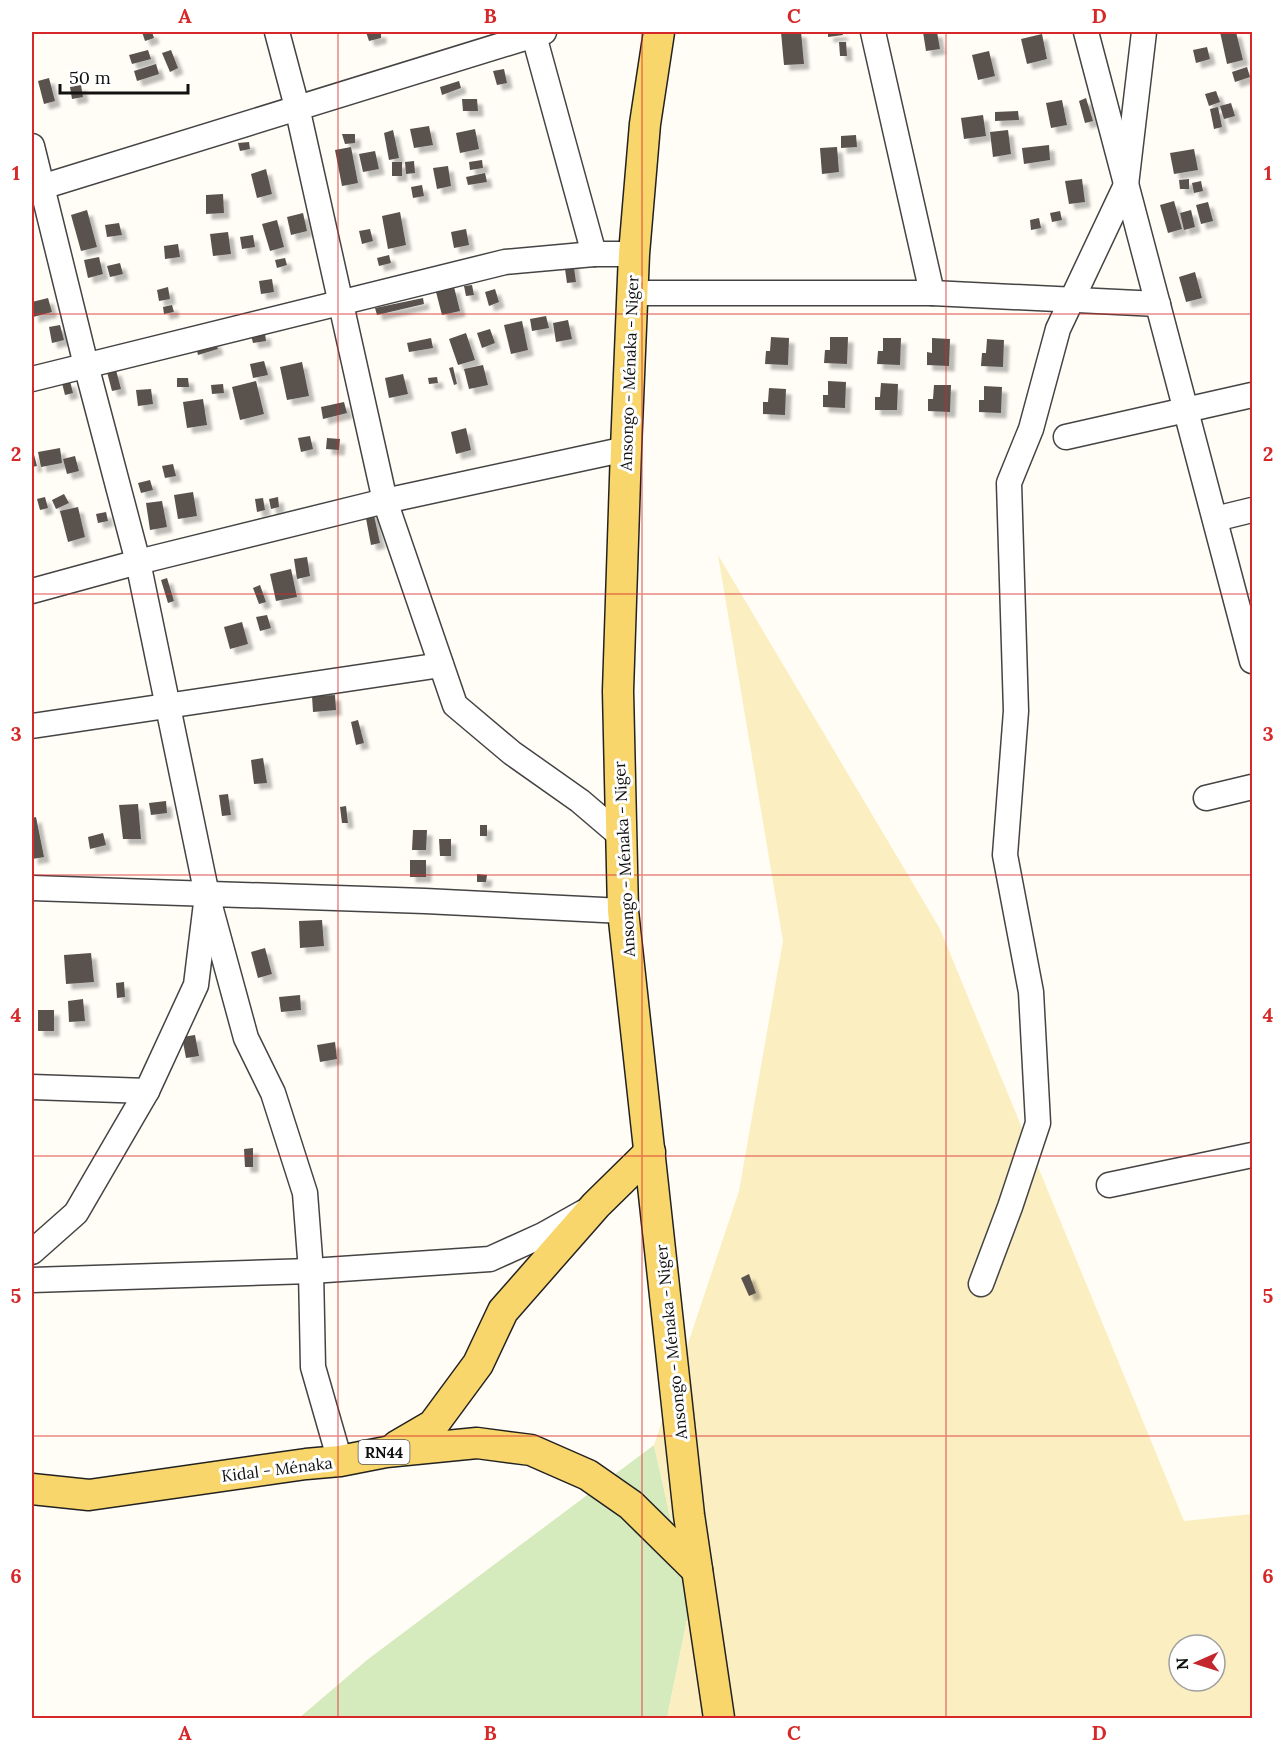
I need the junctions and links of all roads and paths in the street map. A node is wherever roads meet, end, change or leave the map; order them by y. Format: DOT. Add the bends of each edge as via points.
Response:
graph roads {
  1 [pos="277,32"];
  2 [pos="659,32"];
  3 [pos="873,32"];
  4 [pos="1086,32"];
  5 [pos="1144,32"];
  6 [pos="537,33"];
  7 [pos="297,107"];
  8 [pos="32,146"];
  9 [pos="1126,185"];
  10 [pos="37,188"];
  11 [pos="594,254"];
  12 [pos="634,254"];
  13 [pos="633,293"];
  14 [pos="932,293"];
  15 [pos="1072,300"];
  16 [pos="341,303"];
  17 [pos="1158,304"];
  18 [pos="86,365"];
  19 [pos="32,379"];
  20 [pos="1252,395"];
  21 [pos="1186,410"];
  22 [pos="1066,437"];
  23 [pos="626,449"];
  24 [pos="385,501"];
  25 [pos="1252,510"];
  26 [pos="1215,519"];
  27 [pos="138,562"];
  28 [pos="32,591"];
  29 [pos="1252,661"];
  30 [pos="441,665"];
  31 [pos="167,705"];
  32 [pos="32,726"];
  33 [pos="1252,787"];
  34 [pos="1206,798"];
  35 [pos="621,836"];
  36 [pos="32,888"];
  37 [pos="207,895"];
  38 [pos="623,911"];
  39 [pos="32,1087"];
  40 [pos="147,1091"];
  41 [pos="650,1152"];
  42 [pos="1252,1155"];
  43 [pos="1109,1185"];
  44 [pos="596,1205"];
  45 [pos="32,1252"];
  46 [pos="311,1272"];
  47 [pos="32,1281"];
  48 [pos="981,1284"];
  49 [pos="386,1452"];
  50 [pos="340,1461"];
  51 [pos="32,1489"];
  52 [pos="697,1570"];
  53 [pos="719,1719"];
  1 -- 7 [label="street"];
  2 -- 12 [label="main road, Ansongo - Ménaka - Niger" via="645,124"];
  3 -- 14 [label="street"];
  4 -- 9 [label="street"];
  5 -- 9 [label="street"];
  6 -- 7 [label="street"];
  6 -- 11 [label="street"];
  7 -- 10 [label="street"];
  7 -- 16 [label="street"];
  8 -- 10 [label="street"];
  9 -- 15 [label="street"];
  9 -- 17 [label="street"];
  10 -- 18 [label="street"];
  11 -- 12 [label="street"];
  11 -- 16 [label="street" via="505,262"];
  12 -- 13 [label="main road, Ansongo - Ménaka - Niger"];
  13 -- 14 [label="street"];
  13 -- 23 [label="main road, Ansongo - Ménaka - Niger"];
  14 -- 15 [label="street"];
  15 -- 17 [label="street"];
  15 -- 48 [label="street" via="1058,329 1031,429 1009,483 1016,711 1005,855 1031,992 1038,1123"];
  16 -- 18 [label="street"];
  16 -- 24 [label="street"];
  17 -- 21 [label="street"];
  18 -- 19 [label="street"];
  18 -- 27 [label="street"];
  20 -- 21 [label="street"];
  21 -- 22 [label="street"];
  21 -- 26 [label="street"];
  23 -- 24 [label="street"];
  23 -- 35 [label="main road, Ansongo - Ménaka - Niger" via="618,691"];
  24 -- 27 [label="street"];
  24 -- 30 [label="street"];
  25 -- 26 [label="street"];
  26 -- 29 [label="street"];
  27 -- 28 [label="street"];
  27 -- 31 [label="street"];
  30 -- 31 [label="street"];
  30 -- 35 [label="street" via="455,705"];
  31 -- 32 [label="street"];
  31 -- 37 [label="street"];
  33 -- 34 [label="street"];
  35 -- 38 [label="main road, Ansongo - Ménaka - Niger"];
  36 -- 37 [label="street"];
  37 -- 38 [label="street" via="425,900"];
  37 -- 40 [label="street" via="196,985"];
  37 -- 46 [label="street" via="246,1038 273,1093 305,1193"];
  38 -- 41 [label="main road, Ansongo - Ménaka - Niger"];
  39 -- 40 [label="street"];
  40 -- 45 [label="street" via="76,1213"];
  41 -- 44 [label="main road, RN44"];
  41 -- 52 [label="main road, Ansongo - Ménaka - Niger"];
  42 -- 43 [label="street"];
  44 -- 46 [label="street" via="543,1235 490,1258"];
  44 -- 49 [label="main road, RN44" via="503,1311 478,1364 433,1425"];
  46 -- 47 [label="street"];
  46 -- 50 [label="street" via="313,1367"];
  49 -- 50 [label="main road, Kidal - Ménaka / RN44"];
  49 -- 52 [label="main road, Kidal - Ménaka / RN44" via="477,1443 531,1450 588,1475 631,1505"];
  50 -- 51 [label="main road, Kidal - Ménaka / RN44" via="89,1495"];
  52 -- 53 [label="main road, Ansongo - Ménaka - Niger"];
}
